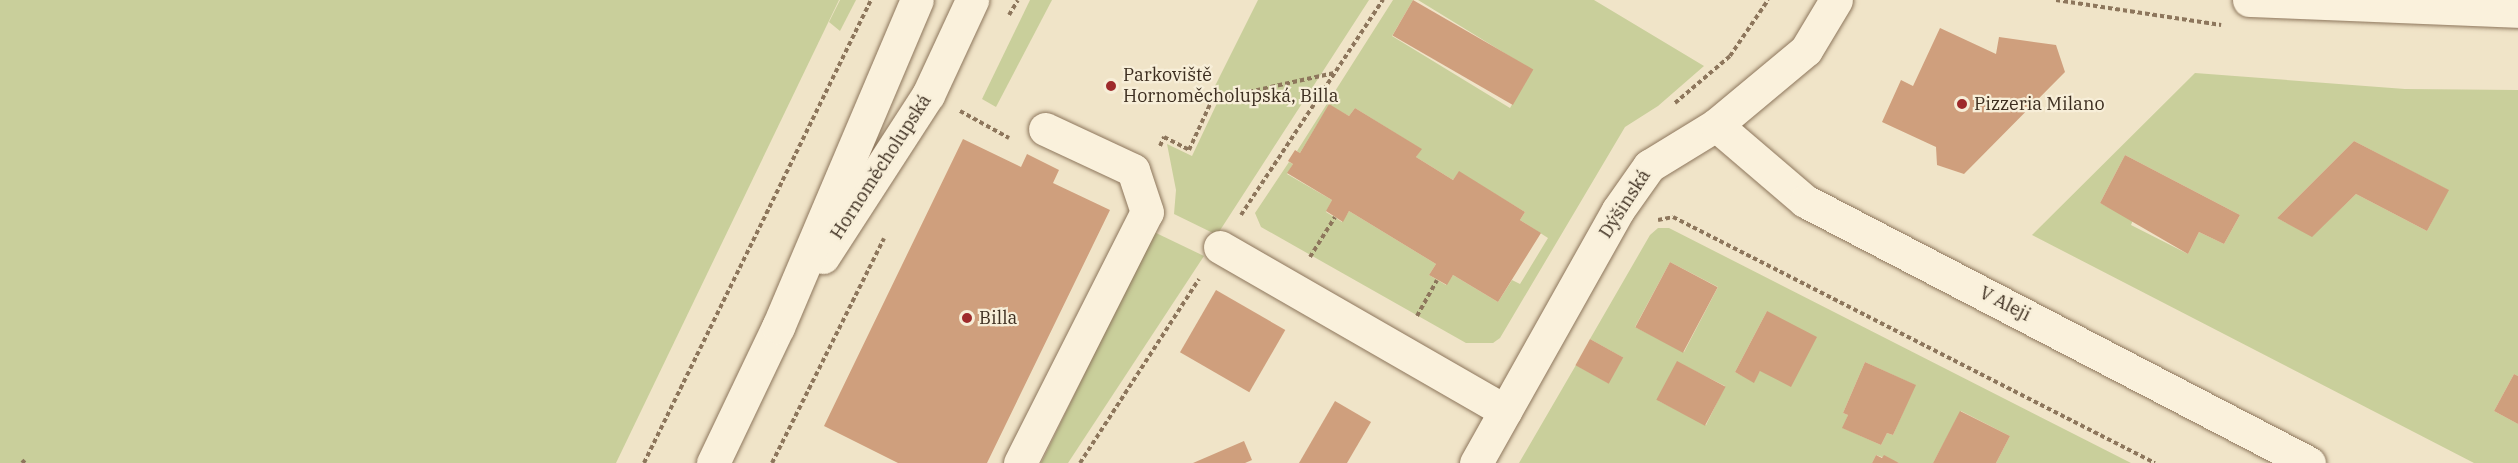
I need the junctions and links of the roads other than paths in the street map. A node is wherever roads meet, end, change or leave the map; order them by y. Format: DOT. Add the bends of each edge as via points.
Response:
graph roads {
  1 [pos="918,0"];
  2 [pos="972,0"];
  3 [pos="1836,0"];
  4 [pos="2249,0"];
  5 [pos="2518,11"];
  6 [pos="1716,125"];
  7 [pos="1045,129"];
  8 [pos="1220,247"];
  9 [pos="778,327"];
  10 [pos="1505,411"];
  11 [pos="713,463"];
  12 [pos="1020,463"];
  13 [pos="1476,463"];
  14 [pos="2309,463"];
  1 -- 9 [label="street, Hornoměcholupská"];
  2 -- 9 [label="street, Hornoměcholupská" via="928,95"];
  3 -- 6 [label="street, Dýšinská" via="1806,50"];
  4 -- 5 [label="street"];
  6 -- 10 [label="street, Dýšinská" via="1648,166 1618,210"];
  6 -- 14 [label="street, V Aleji" via="1804,201"];
  7 -- 12 [label="street" via="1133,170 1147,212"];
  8 -- 10 [label="street"];
  9 -- 11 [label="street, Hornoměcholupská"];
  10 -- 13 [label="street, Dýšinská"];
}
